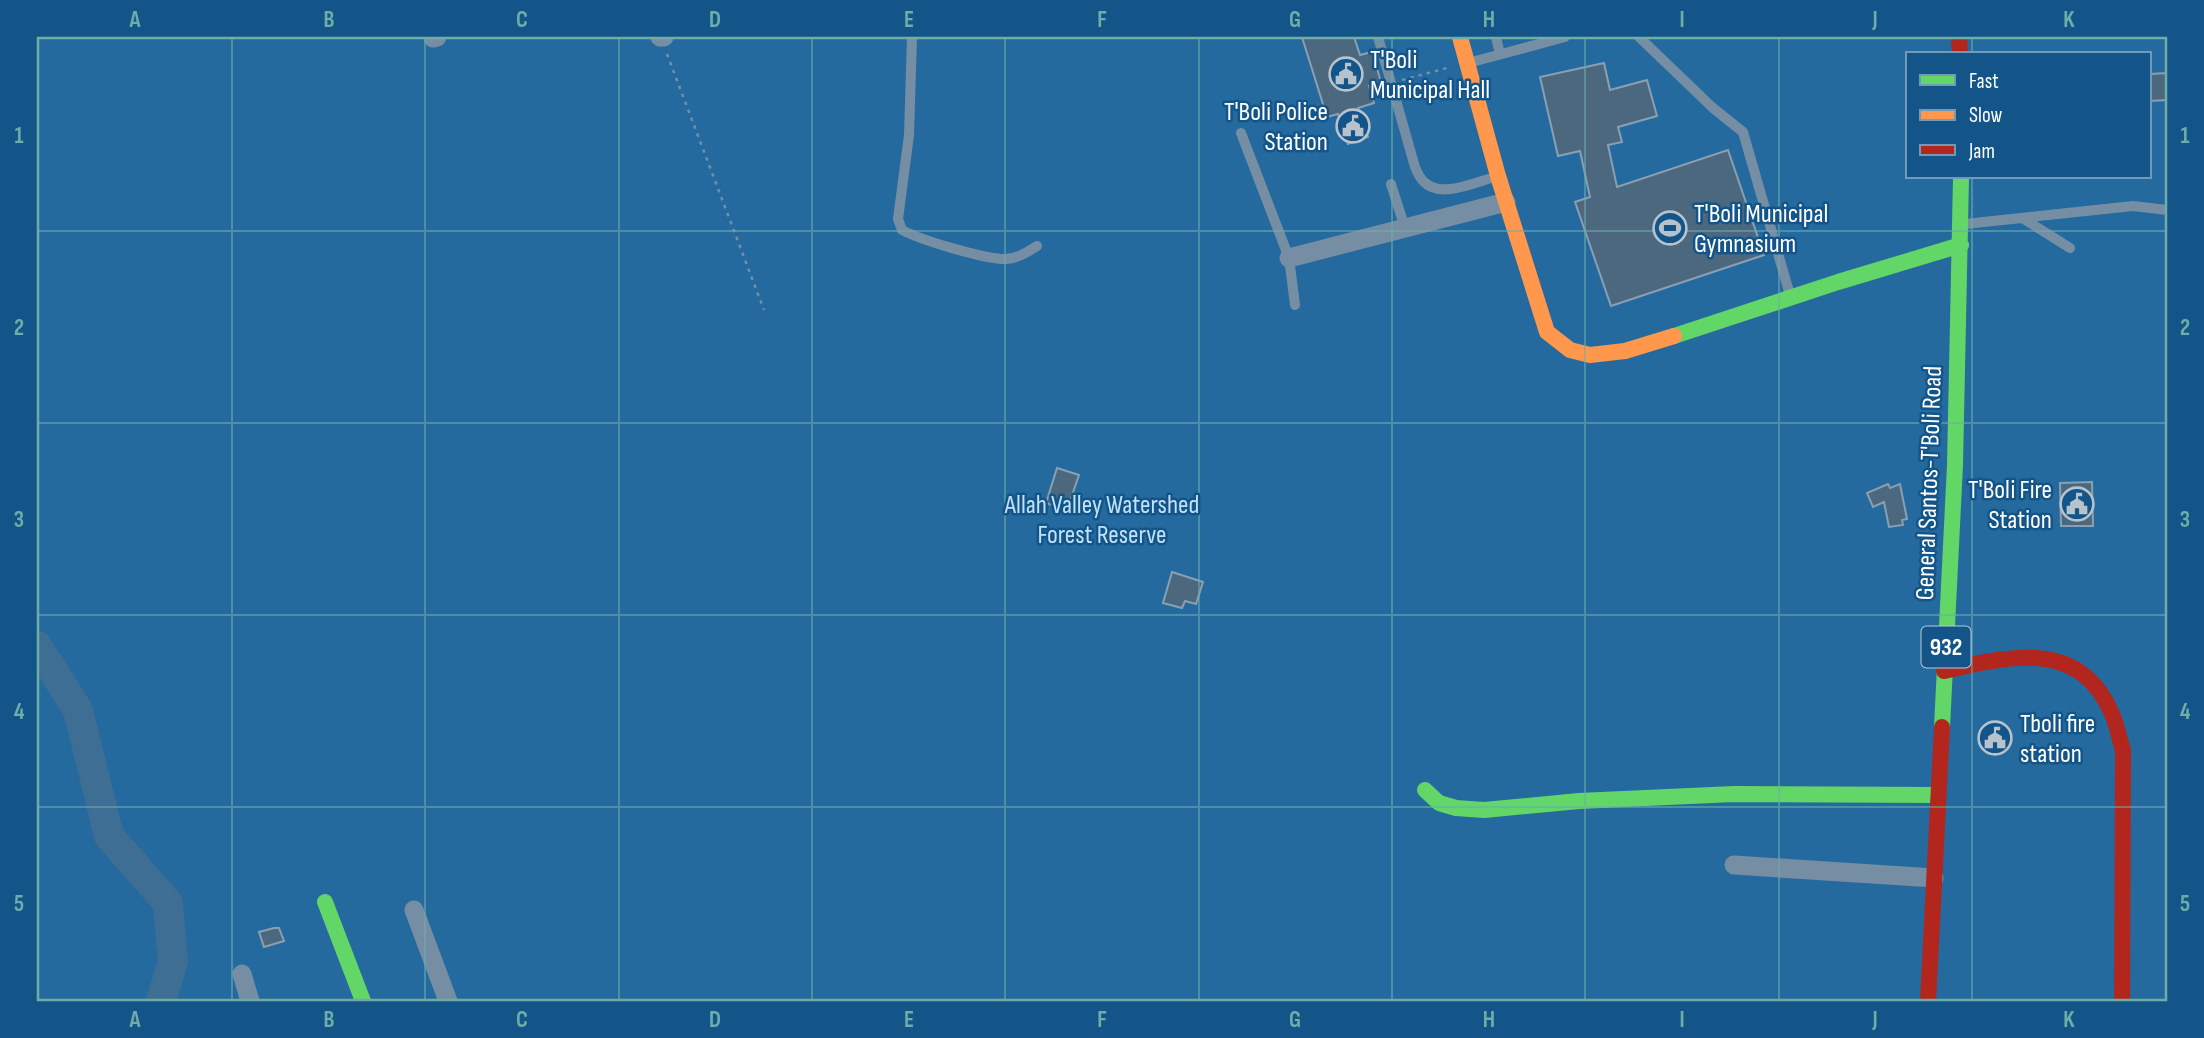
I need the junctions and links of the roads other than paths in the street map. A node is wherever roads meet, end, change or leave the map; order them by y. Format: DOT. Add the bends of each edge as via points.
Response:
graph roads {
  1 [pos="912,37"];
  2 [pos="1378,37"];
  3 [pos="1460,37"];
  4 [pos="1496,37"];
  5 [pos="1565,37"];
  6 [pos="1639,37"];
  7 [pos="1500,54"];
  8 [pos="1467,63"];
  9 [pos="1241,133"];
  10 [pos="1497,176"];
  11 [pos="1961,178"];
  12 [pos="1391,184"];
  13 [pos="1506,202"];
  14 [pos="2167,210"];
  15 [pos="2024,218"];
  16 [pos="1961,224"];
  17 [pos="1405,228"];
  18 [pos="1961,245"];
  19 [pos="1037,246"];
  20 [pos="2070,248"];
  21 [pos="1289,258"];
  22 [pos="1791,296"];
  23 [pos="1295,305"];
  24 [pos="1944,671"];
  25 [pos="1425,790"];
  26 [pos="1938,795"];
  27 [pos="1734,865"];
  28 [pos="1934,878"];
  29 [pos="325,902"];
  30 [pos="414,910"];
  31 [pos="242,974"];
  32 [pos="250,1001"];
  33 [pos="363,1001"];
  34 [pos="448,1001"];
  35 [pos="1928,1001"];
  36 [pos="2122,1001"];
  1 -- 19 [label="lane" via="909,135 898,219 902,230 1004,259"];
  2 -- 10 [label="lane" via="1415,167 1424,182 1450,189"];
  3 -- 8 [label="street"];
  4 -- 7 [label="lane"];
  5 -- 7 [label="lane"];
  6 -- 22 [label="lane" via="1743,132"];
  7 -- 8 [label="lane"];
  8 -- 10 [label="street"];
  9 -- 21 [label="lane"];
  10 -- 13 [label="street"];
  11 -- 16 [label="street, General Santos-T'Boli Road / 932"];
  12 -- 17 [label="lane"];
  13 -- 17 [label="street"];
  13 -- 22 [label="street" via="1547,332 1570,351 1618,353"];
  14 -- 15 [label="lane" via="2133,206"];
  15 -- 16 [label="lane"];
  15 -- 20 [label="lane"];
  16 -- 18 [label="street, General Santos-T'Boli Road / 932"];
  17 -- 21 [label="street"];
  18 -- 22 [label="street"];
  18 -- 24 [label="street, General Santos-T'Boli Road / 932"];
  21 -- 23 [label="lane"];
  24 -- 26 [label="street, General Santos-T'Boli Road / 932"];
  24 -- 36 [label="street" via="2016,657 2043,657 2068,662 2103,695 2123,750"];
  25 -- 26 [label="street" via="1447,806 1484,810 1734,794"];
  26 -- 28 [label="street, General Santos-T'Boli Road / 932"];
  27 -- 28 [label="street"];
  28 -- 35 [label="street, General Santos-T'Boli Road / 932"];
  29 -- 33 [label="street"];
  30 -- 34 [label="street"];
  31 -- 32 [label="street"];
}
